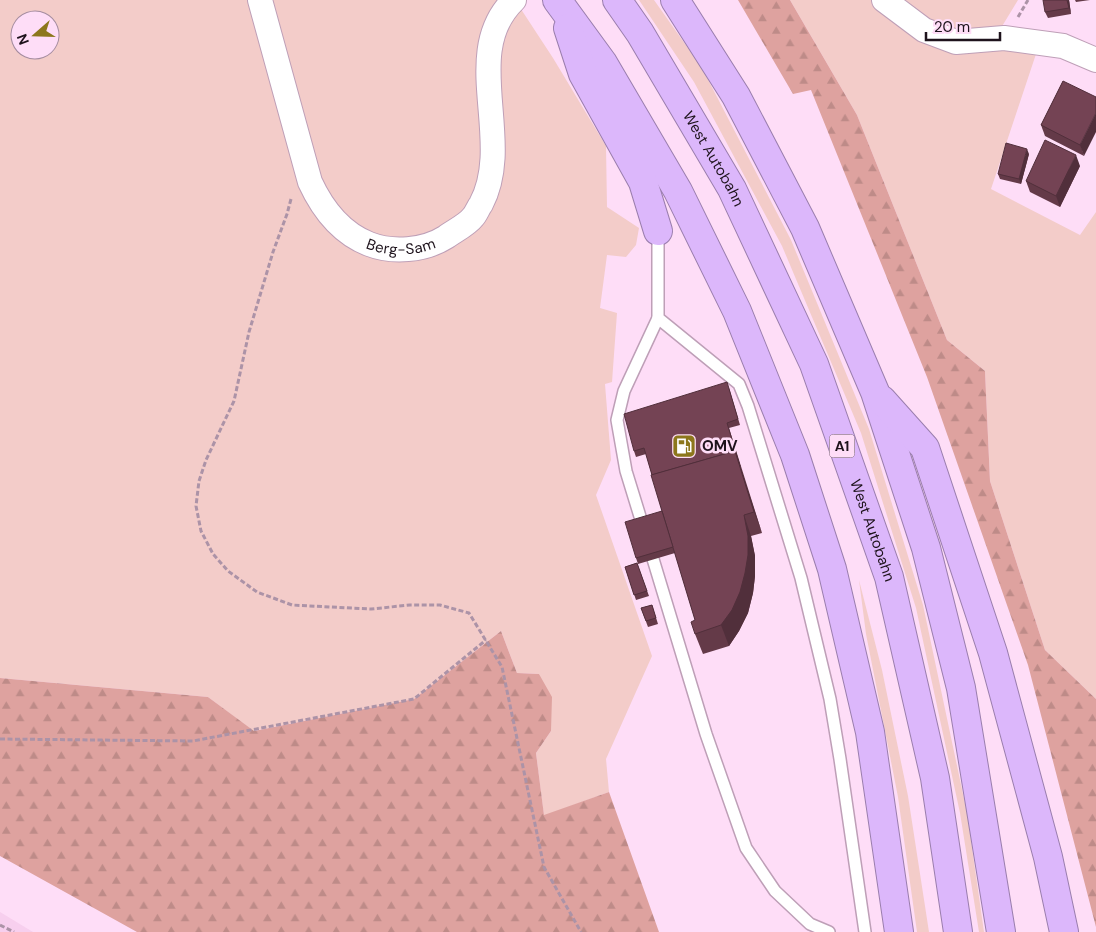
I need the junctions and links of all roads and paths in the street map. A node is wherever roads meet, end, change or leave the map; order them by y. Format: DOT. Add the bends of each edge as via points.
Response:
graph roads {
  1 [pos="260,0"];
  2 [pos="514,0"];
  3 [pos="617,0"];
  4 [pos="675,0"];
  5 [pos="884,0"];
  6 [pos="559,2"];
  7 [pos="1096,60"];
  8 [pos="292,197"];
  9 [pos="658,232"];
  10 [pos="658,318"];
  11 [pos="874,392"];
  12 [pos="642,523"];
  13 [pos="653,559"];
  14 [pos="486,640"];
  15 [pos="0,739"];
  16 [pos="0,925"];
  17 [pos="14,932"];
  18 [pos="581,932"];
  19 [pos="829,932"];
  20 [pos="865,932"];
  21 [pos="899,932"];
  22 [pos="958,932"];
  23 [pos="1001,932"];
  24 [pos="1064,932"];
  1 -- 2 [label="street, Berg-Sam" via="310,182 318,200 351,235 370,244 400,250 440,241 458,229 473,217 487,192 493,138 488,50 500,16"];
  3 -- 22 [label="highway, West Autobahn / A1" via="732,189 814,364 889,577 935,778"];
  4 -- 11 [label="highway" via="736,96 806,228"];
  5 -- 7 [label="street" via="924,30 956,42 1004,38 1063,46"];
  6 -- 9 [label="highway" via="583,74 643,182"];
  6 -- 21 [label="highway" via="603,63 678,191 737,311 795,455 832,569 870,732"];
  8 -- 14 [label="path" via="272,252 234,401 199,481 196,506 201,531 213,554 228,571 257,592 292,605 371,609 440,605 469,613"];
  9 -- 10 [label="lane"];
  10 -- 12 [label="lane" via="624,391 617,420 626,471"];
  10 -- 20 [label="lane" via="739,384 748,406 801,578 830,699"];
  11 -- 23 [label="highway" via="926,548 961,688"];
  11 -- 24 [label="highway" via="925,448 993,653 1048,857"];
  13 -- 19 [label="lane" via="706,734 746,848 775,891 810,924"];
  14 -- 15 [label="path" via="414,699 193,741"];
  14 -- 18 [label="path" via="502,667 544,867"];
  16 -- 17 [label="path"];
}
